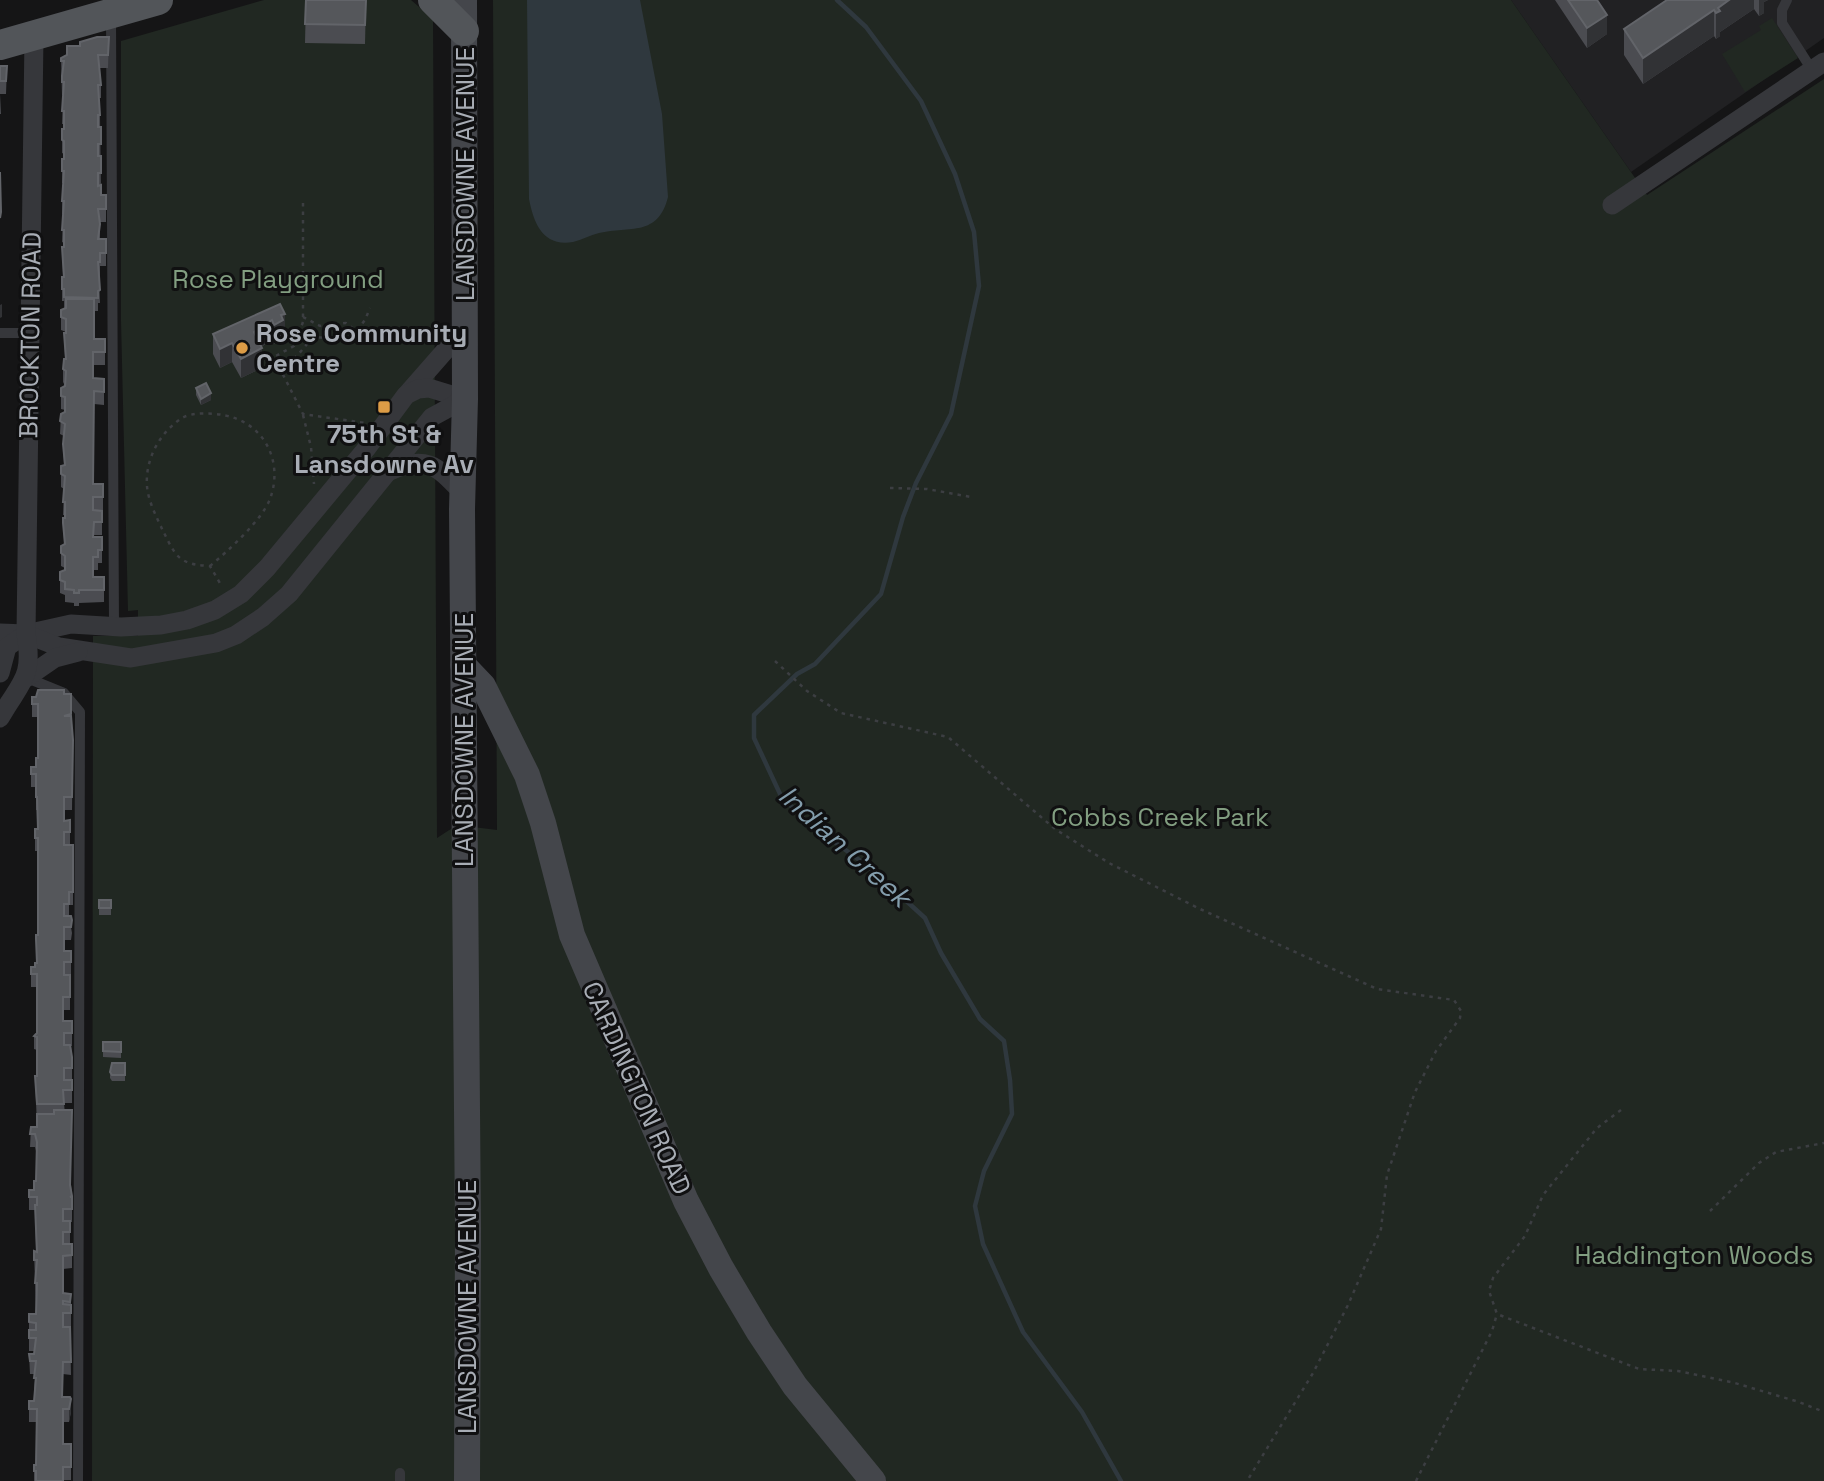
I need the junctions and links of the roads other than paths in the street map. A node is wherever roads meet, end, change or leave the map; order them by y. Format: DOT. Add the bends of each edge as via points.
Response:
graph roads {
  1 [pos="158,0"];
  2 [pos="433,0"];
  3 [pos="464,0"];
  4 [pos="1787,0"];
  5 [pos="111,13"];
  6 [pos="464,31"];
  7 [pos="34,36"];
  8 [pos="0,45"];
  9 [pos="1818,66"];
  10 [pos="1612,205"];
  11 [pos="465,328"];
  12 [pos="0,333"];
  13 [pos="30,333"];
  14 [pos="406,395"];
  15 [pos="465,399"];
  16 [pos="384,474"];
  17 [pos="462,492"];
  18 [pos="114,626"];
  19 [pos="0,633"];
  20 [pos="26,634"];
  21 [pos="83,651"];
  22 [pos="463,665"];
  23 [pos="0,674"];
  24 [pos="26,678"];
  25 [pos="0,718"];
  26 [pos="78,1481"];
  27 [pos="467,1481"];
  28 [pos="873,1481"];
  1 -- 5 [label="main road"];
  2 -- 6 [label="main road"];
  3 -- 6 [label="main road, LANSDOWNE AVENUE"];
  4 -- 9 [label="lane" via="1782,23"];
  5 -- 7 [label="main road"];
  5 -- 18 [label="lane"];
  6 -- 11 [label="main road, LANSDOWNE AVENUE"];
  7 -- 8 [label="main road"];
  7 -- 13 [label="street, BROCKTON ROAD"];
  9 -- 10 [label="street"];
  11 -- 14 [label="street"];
  11 -- 15 [label="main road, LANSDOWNE AVENUE"];
  12 -- 13 [label="lane"];
  13 -- 20 [label="street, BROCKTON ROAD"];
  14 -- 15 [label="street" via="429,388"];
  14 -- 18 [label="street" via="241,594 187,620"];
  15 -- 16 [label="street" via="432,417"];
  15 -- 17 [label="main road, LANSDOWNE AVENUE"];
  16 -- 17 [label="street" via="407,463 423,464 439,468"];
  16 -- 21 [label="street" via="289,593 236,635 216,643 131,658"];
  17 -- 22 [label="main road, LANSDOWNE AVENUE"];
  18 -- 20 [label="street" via="71,624"];
  19 -- 20 [label="street"];
  20 -- 21 [label="street"];
  20 -- 23 [label="street" via="7,647"];
  20 -- 24 [label="street, BROCKTON ROAD"];
  21 -- 24 [label="street" via="55,659"];
  22 -- 27 [label="main road, LANSDOWNE AVENUE"];
  22 -- 28 [label="main road, CARDINGTON ROAD" via="483,686 527,775 572,935 686,1201 721,1268 795,1386"];
  24 -- 25 [label="street"];
  24 -- 26 [label="lane" via="64,693 80,712"];
}
